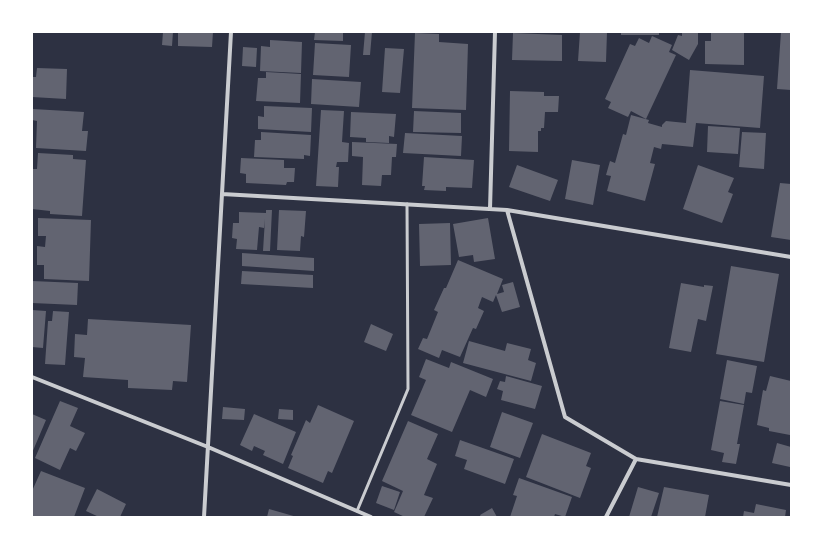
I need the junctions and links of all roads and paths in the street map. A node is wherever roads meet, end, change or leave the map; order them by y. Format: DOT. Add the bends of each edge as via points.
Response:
graph roads {
  1 [pos="231,32"];
  2 [pos="495,32"];
  3 [pos="222,194"];
  4 [pos="407,204"];
  5 [pos="490,208"];
  6 [pos="507,210"];
  7 [pos="791,257"];
  8 [pos="32,377"];
  9 [pos="208,447"];
  10 [pos="636,459"];
  11 [pos="791,485"];
  12 [pos="357,511"];
  13 [pos="204,517"];
  14 [pos="370,517"];
  15 [pos="606,517"];
  1 -- 3 [label="street"];
  2 -- 5 [label="street"];
  3 -- 4 [label="street"];
  3 -- 9 [label="street"];
  4 -- 5 [label="street"];
  4 -- 12 [label="lane" via="408,389"];
  5 -- 6 [label="street"];
  6 -- 7 [label="street"];
  6 -- 10 [label="street" via="565,417"];
  8 -- 9 [label="street"];
  9 -- 12 [label="street"];
  9 -- 13 [label="street"];
  10 -- 11 [label="street"];
  10 -- 15 [label="street"];
  12 -- 14 [label="street"];
}
